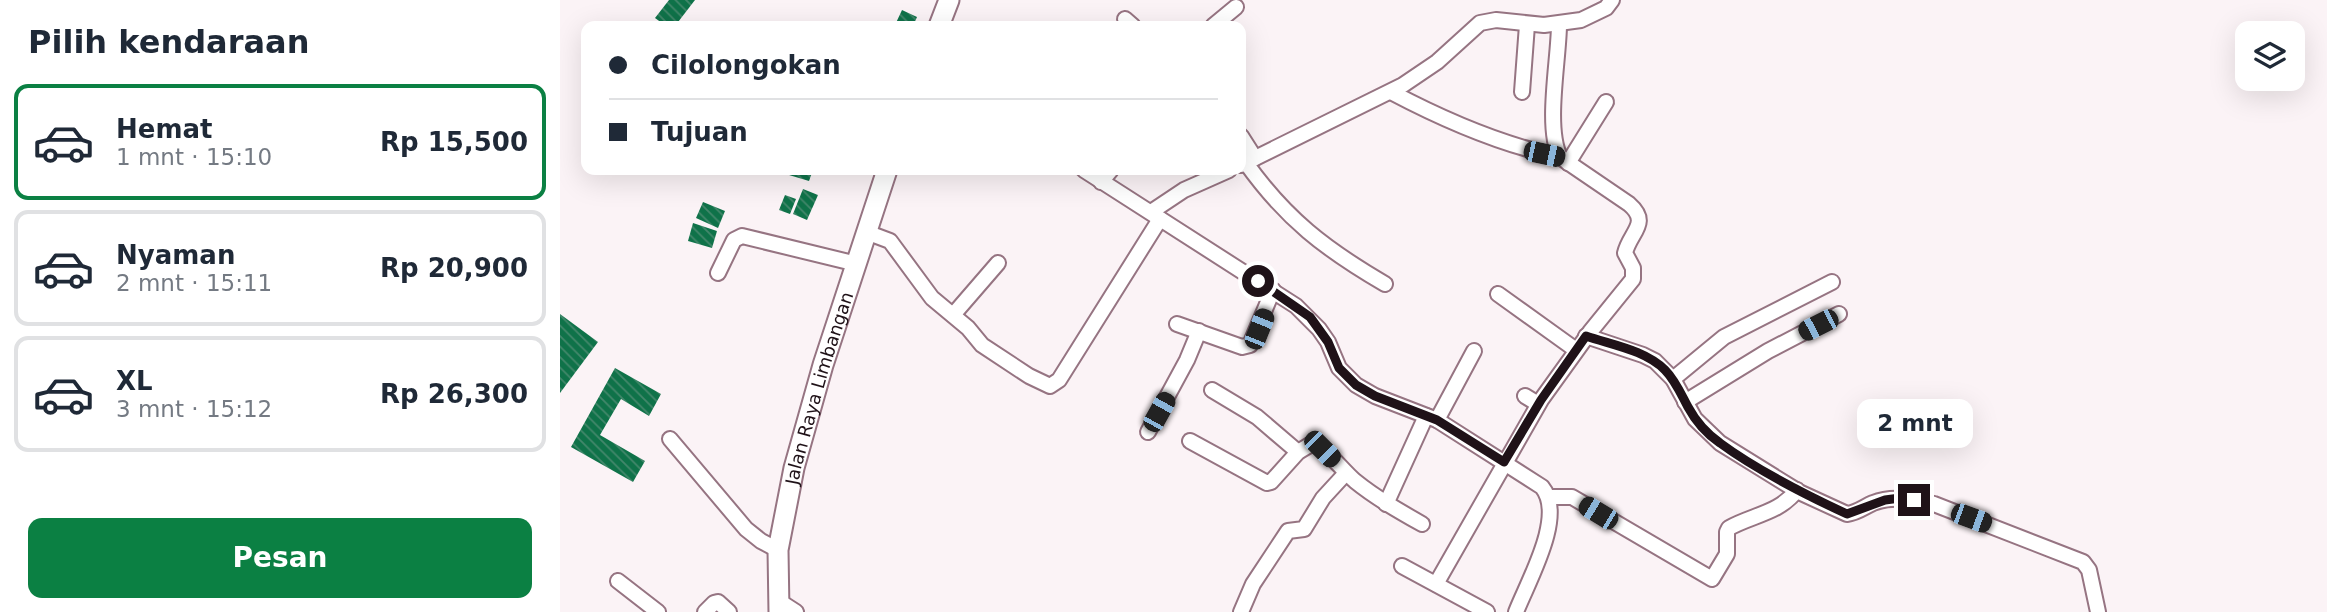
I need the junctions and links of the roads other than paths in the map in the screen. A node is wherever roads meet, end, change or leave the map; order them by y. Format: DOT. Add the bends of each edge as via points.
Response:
graph roads {
  1 [pos="949,0"];
  2 [pos="1612,0"];
  3 [pos="1236,7"];
  4 [pos="941,21"];
  5 [pos="1219,21"];
  6 [pos="1559,24"];
  7 [pos="1527,25"];
  8 [pos="1391,92"];
  9 [pos="1522,92"];
  10 [pos="1606,102"];
  11 [pos="1564,160"];
  12 [pos="1247,162"];
  13 [pos="885,175"];
  14 [pos="1091,175"];
  15 [pos="1107,175"];
  16 [pos="1218,175"];
  17 [pos="1101,182"];
  18 [pos="1156,215"];
  19 [pos="866,232"];
  20 [pos="998,263"];
  21 [pos="857,264"];
  22 [pos="718,273"];
  23 [pos="1832,282"];
  24 [pos="1385,284"];
  25 [pos="1273,290"];
  26 [pos="1498,294"];
  27 [pos="1839,314"];
  28 [pos="953,315"];
  29 [pos="1177,324"];
  30 [pos="1199,331"];
  31 [pos="1586,336"];
  32 [pos="1576,350"];
  33 [pos="1474,351"];
  34 [pos="1673,379"];
  35 [pos="1212,390"];
  36 [pos="1525,396"];
  37 [pos="1685,402"];
  38 [pos="1538,404"];
  39 [pos="1432,418"];
  40 [pos="1148,432"];
  41 [pos="670,439"];
  42 [pos="1190,441"];
  43 [pos="1298,452"];
  44 [pos="1504,462"];
  45 [pos="1346,473"];
  46 [pos="1798,491"];
  47 [pos="1548,497"];
  48 [pos="1386,504"];
  49 [pos="1422,524"];
  50 [pos="778,550"];
  51 [pos="1402,566"];
  52 [pos="618,581"];
  53 [pos="1436,584"];
  54 [pos="785,608"];
  55 [pos="658,612"];
  56 [pos="705,612"];
  57 [pos="729,612"];
  58 [pos="1241,612"];
  59 [pos="1487,612"];
  60 [pos="1516,612"];
  61 [pos="2098,612"];
  1 -- 4 [label="highway"];
  2 -- 6 [label="street" via="1597,13"];
  3 -- 5 [label="street"];
  6 -- 7 [label="street"];
  6 -- 11 [label="street" via="1554,116 1556,149"];
  7 -- 8 [label="street" via="1496,20 1480,23 1429,68"];
  7 -- 9 [label="street"];
  8 -- 11 [label="street" via="1472,130"];
  8 -- 12 [label="street"];
  10 -- 11 [label="street"];
  11 -- 31 [label="street" via="1629,204 1640,219 1625,250 1634,274 1631,283"];
  12 -- 24 [label="street" via="1271,197 1302,227 1339,257"];
  13 -- 19 [label="highway, Jalan Raya Limbangan"];
  14 -- 17 [label="street"];
  15 -- 17 [label="street"];
  16 -- 18 [label="street" via="1184,190"];
  17 -- 18 [label="street"];
  18 -- 25 [label="street"];
  18 -- 28 [label="street" via="1055,384 1046,385 988,349"];
  19 -- 21 [label="highway, Jalan Raya Limbangan"];
  19 -- 28 [label="street" via="890,241 924,289"];
  20 -- 28 [label="street"];
  21 -- 22 [label="street" via="742,236 734,240"];
  21 -- 50 [label="highway, Jalan Raya Limbangan" via="807,419"];
  23 -- 34 [label="street" via="1724,337"];
  25 -- 30 [label="street" via="1250,345 1242,347"];
  25 -- 39 [label="street" via="1310,317 1339,368 1356,385"];
  26 -- 32 [label="street"];
  27 -- 37 [label="street"];
  29 -- 30 [label="street"];
  30 -- 40 [label="street"];
  31 -- 32 [label="street"];
  31 -- 34 [label="street" via="1643,355"];
  32 -- 38 [label="street"];
  33 -- 39 [label="street"];
  34 -- 37 [label="street"];
  35 -- 43 [label="street" via="1257,418"];
  36 -- 38 [label="street"];
  37 -- 46 [label="street" via="1720,443"];
  38 -- 44 [label="street"];
  39 -- 44 [label="street"];
  39 -- 48 [label="street"];
  41 -- 50 [label="street" via="746,529"];
  42 -- 43 [label="street" via="1267,483"];
  43 -- 45 [label="street" via="1313,443"];
  44 -- 47 [label="street" via="1537,482"];
  44 -- 53 [label="street"];
  45 -- 48 [label="street"];
  45 -- 58 [label="street" via="1304,529 1288,531"];
  46 -- 47 [label="street" via="1762,515 1729,528 1726,557 1712,579 1572,497"];
  46 -- 61 [label="street" via="1847,514 1900,498 1934,504 2063,552 2087,566"];
  47 -- 60 [label="street" via="1547,535"];
  48 -- 49 [label="street"];
  50 -- 54 [label="highway, Jalan Raya Limbangan"];
  51 -- 53 [label="street"];
  52 -- 55 [label="street"];
  53 -- 59 [label="street"];
  56 -- 57 [label="street" via="718,602"];
}
